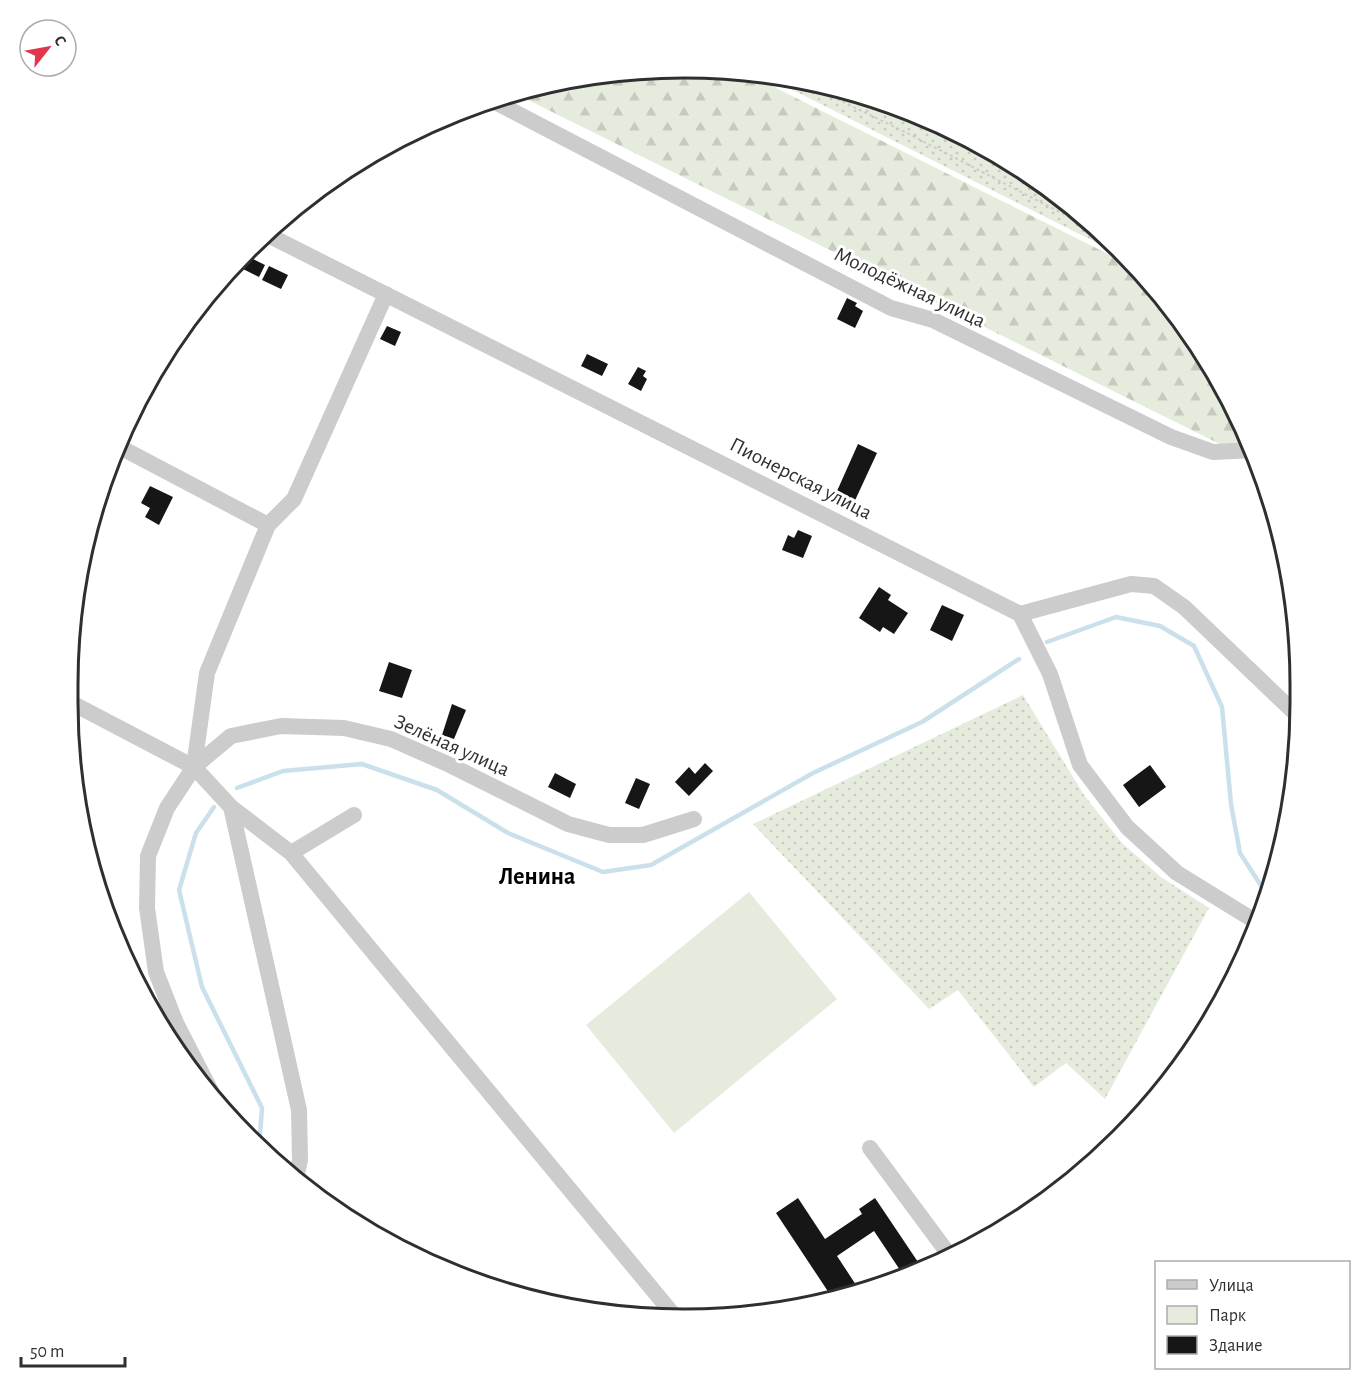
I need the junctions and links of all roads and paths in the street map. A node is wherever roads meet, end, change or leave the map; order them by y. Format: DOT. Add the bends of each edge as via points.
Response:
graph roads {
  1 [pos="834,97"];
  2 [pos="503,106"];
  3 [pos="1072,219"];
  4 [pos="274,238"];
  5 [pos="386,294"];
  6 [pos="125,450"];
  7 [pos="1243,451"];
  8 [pos="268,525"];
  9 [pos="1020,614"];
  10 [pos="78,706"];
  11 [pos="1290,708"];
  12 [pos="194,767"];
  13 [pos="231,807"];
  14 [pos="354,814"];
  15 [pos="694,819"];
  16 [pos="291,853"];
  17 [pos="1250,918"];
  18 [pos="197,1063"];
  19 [pos="870,1148"];
  20 [pos="298,1170"];
  21 [pos="945,1250"];
  22 [pos="668,1309"];
  1 -- 3 [label="path"];
  2 -- 7 [label="street, Молодёжная улица" via="891,308 933,320 1171,437 1213,452"];
  4 -- 5 [label="street, Пионерская улица"];
  5 -- 8 [label="street" via="294,499"];
  5 -- 9 [label="street, Пионерская улица"];
  6 -- 8 [label="street"];
  8 -- 12 [label="street" via="207,673"];
  9 -- 11 [label="street" via="1131,584 1154,586 1184,607"];
  9 -- 17 [label="street" via="1050,674 1080,765 1120,818 1177,873"];
  10 -- 12 [label="street"];
  12 -- 13 [label="street"];
  12 -- 15 [label="street, Зелёная улица" via="231,736 281,726 344,728 392,739 559,820 609,835 643,835"];
  12 -- 18 [label="street, Зелёная улица" via="167,808 148,856 147,908 156,972"];
  13 -- 16 [label="street"];
  13 -- 20 [label="street" via="299,1110"];
  14 -- 16 [label="street"];
  16 -- 22 [label="street"];
  19 -- 21 [label="street"];
}
